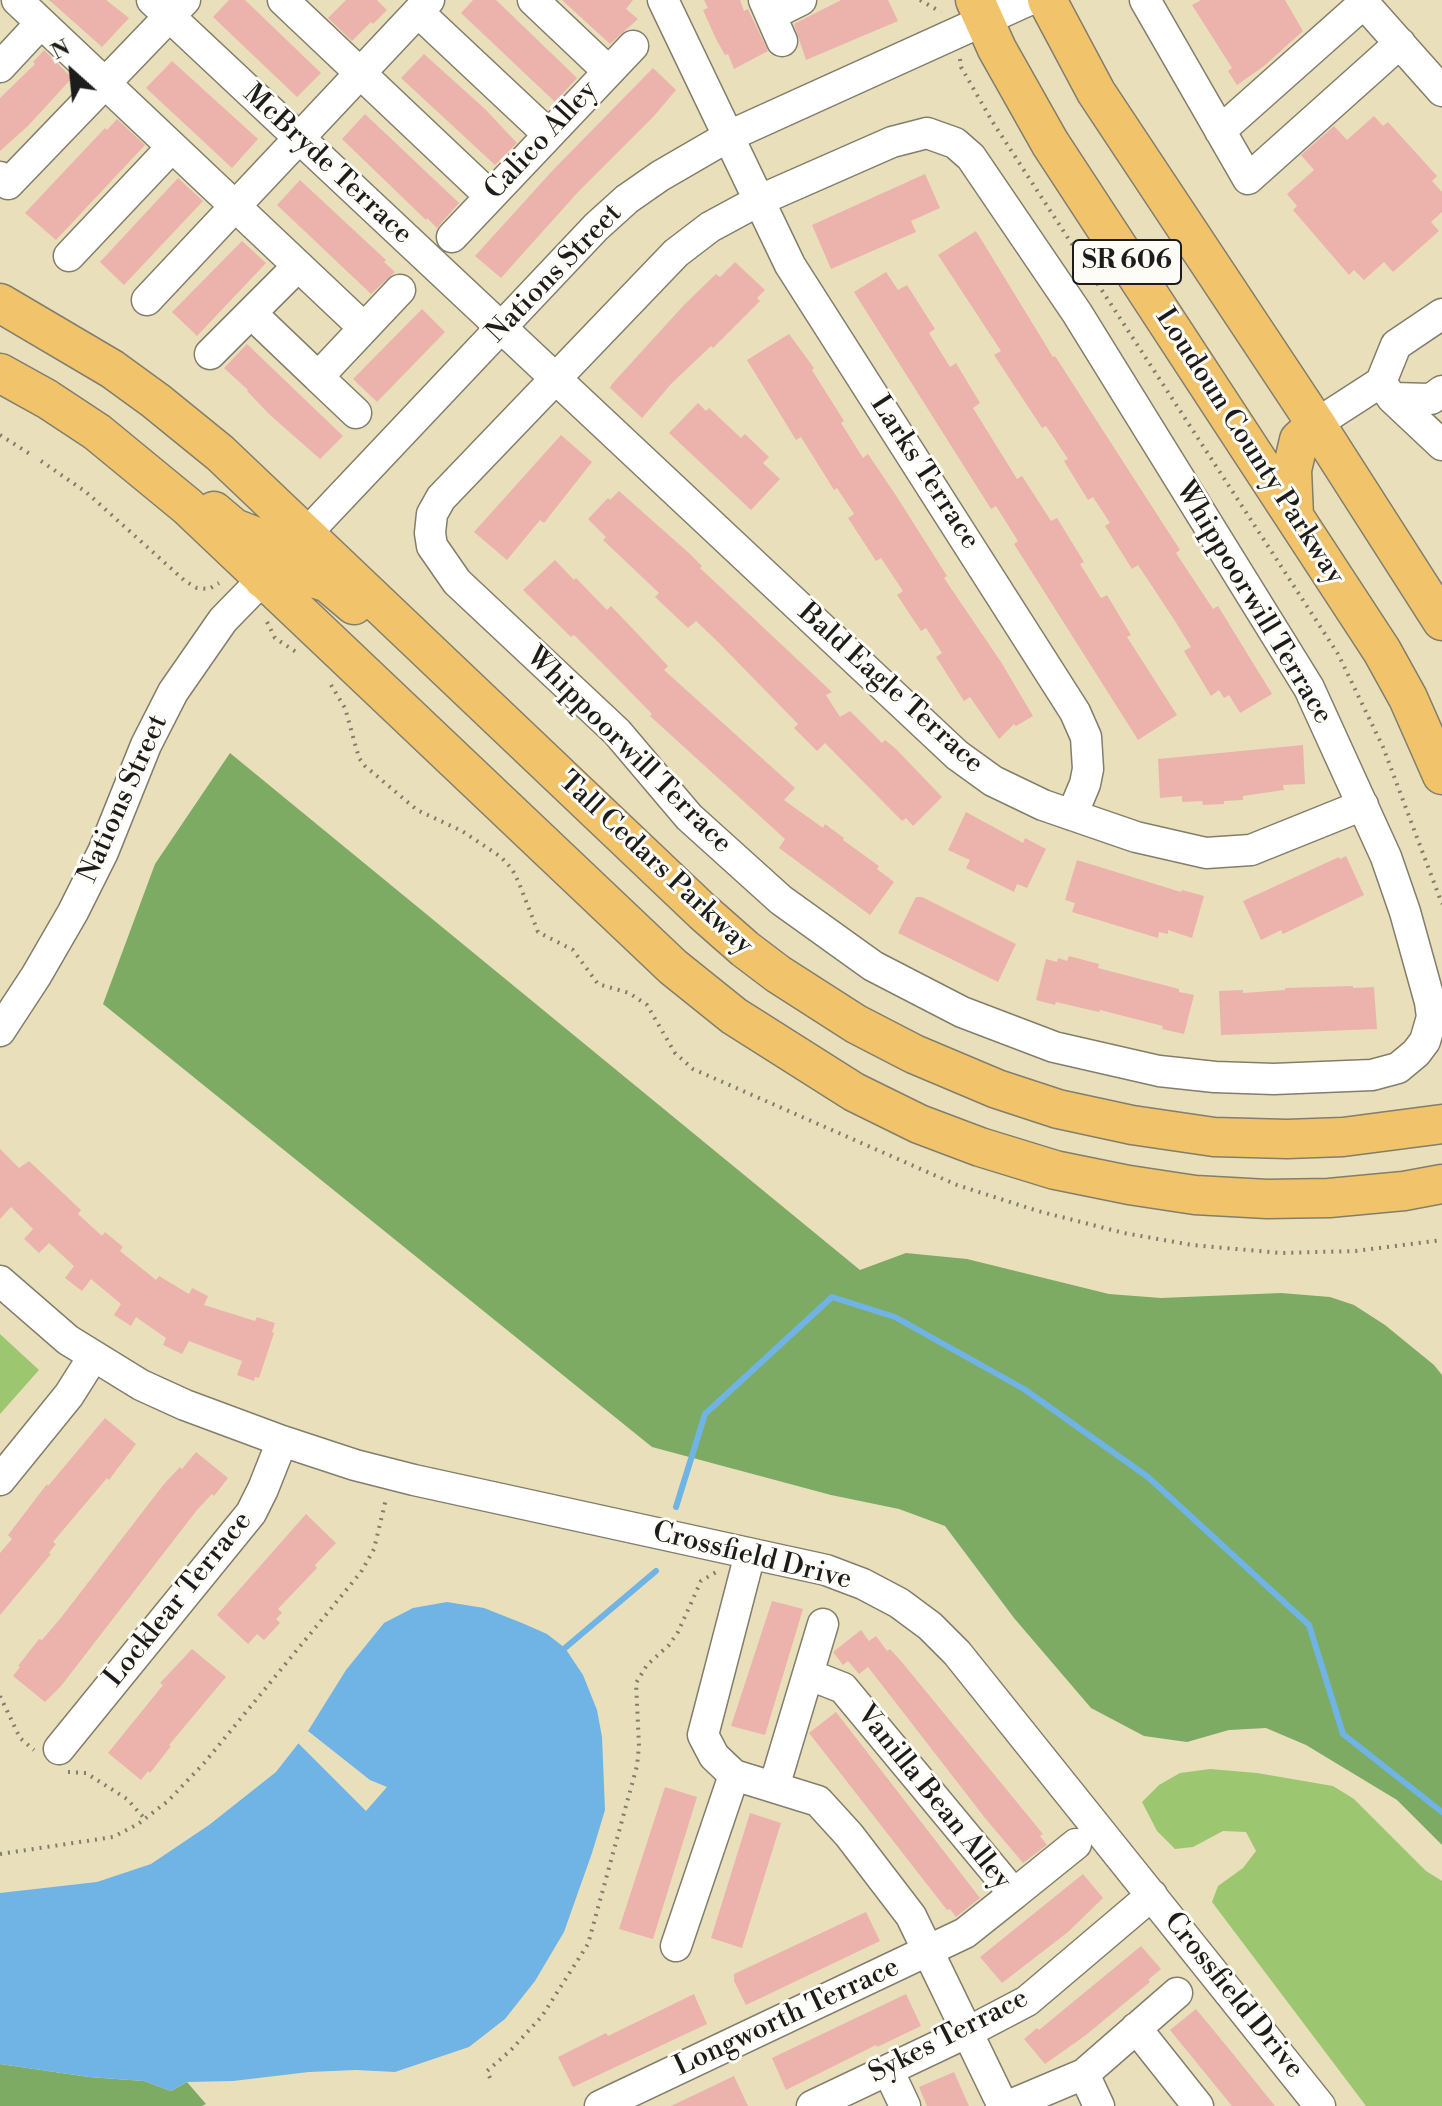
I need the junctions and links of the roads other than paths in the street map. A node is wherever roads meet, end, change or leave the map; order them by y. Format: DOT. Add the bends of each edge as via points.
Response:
graph roads {
  1 [pos="17,0"];
  2 [pos="533,0"];
  3 [pos="663,0"];
  4 [pos="801,0"];
  5 [pos="1029,0"];
  6 [pos="1047,0"];
  7 [pos="1145,0"];
  8 [pos="1363,2"];
  9 [pos="295,4"];
  10 [pos="169,6"];
  11 [pos="424,6"];
  12 [pos="966,11"];
  13 [pos="772,19"];
  14 [pos="41,23"];
  15 [pos="1400,43"];
  16 [pos="633,46"];
  17 [pos="0,67"];
  18 [pos="608,71"];
  19 [pos="359,74"];
  20 [pos="105,83"];
  21 [pos="1442,91"];
  22 [pos="1220,131"];
  23 [pos="548,134"];
  24 [pos="729,136"];
  25 [pos="299,138"];
  26 [pos="172,147"];
  27 [pos="4,180"];
  28 [pos="490,196"];
  29 [pos="760,200"];
  30 [pos="235,206"];
  31 [pos="452,237"];
  32 [pos="69,256"];
  33 [pos="297,267"];
  34 [pos="400,290"];
  35 [pos="147,300"];
  36 [pos="0,303"];
  37 [pos="251,313"];
  38 [pos="1442,314"];
  39 [pos="364,328"];
  40 [pos="502,329"];
  41 [pos="210,354"];
  42 [pos="0,373"];
  43 [pos="318,377"];
  44 [pos="555,380"];
  45 [pos="1386,390"];
  46 [pos="1442,391"];
  47 [pos="356,413"];
  48 [pos="1316,424"];
  49 [pos="1442,445"];
  50 [pos="137,464"];
  51 [pos="1294,516"];
  52 [pos="305,535"];
  53 [pos="263,579"];
  54 [pos="1442,621"];
  55 [pos="418,643"];
  56 [pos="1442,775"];
  57 [pos="1363,805"];
  58 [pos="1072,815"];
  59 [pos="0,1031"];
  60 [pos="1442,1124"];
  61 [pos="1442,1184"];
  62 [pos="0,1281"];
  63 [pos="93,1357"];
  64 [pos="282,1441"];
  65 [pos="0,1480"];
  66 [pos="738,1561"];
  67 [pos="823,1624"];
  68 [pos="810,1675"];
  69 [pos="59,1749"];
  70 [pos="734,1775"];
  71 [pos="774,1787"];
  72 [pos="1076,1844"];
  73 [pos="1014,1894"];
  74 [pos="1152,1895"];
  75 [pos="676,1946"];
  76 [pos="930,1951"];
  77 [pos="1177,1993"];
  78 [pos="1136,2028"];
  79 [pos="968,2032"];
  80 [pos="888,2070"];
  81 [pos="1084,2074"];
  82 [pos="600,2106"];
  83 [pos="812,2106"];
  84 [pos="905,2106"];
  85 [pos="1006,2106"];
  86 [pos="1099,2106"];
  87 [pos="1198,2106"];
  88 [pos="1320,2106"];
  1 -- 14 [label="street"];
  2 -- 18 [label="street"];
  3 -- 24 [label="street, Larks Terrace"];
  4 -- 13 [label="street"];
  5 -- 12 [label="street, Nations Street"];
  6 -- 48 [label="main road, SR 606" via="1082,70"];
  7 -- 22 [label="street"];
  8 -- 15 [label="street"];
  8 -- 22 [label="street"];
  9 -- 19 [label="street"];
  10 -- 20 [label="street"];
  10 -- 25 [label="street, McBryde Terrace"];
  11 -- 19 [label="street"];
  11 -- 23 [label="street"];
  12 -- 24 [label="street, Nations Street"];
  12 -- 51 [label="main road, Loudoun County Parkway / SR 606"];
  14 -- 17 [label="street"];
  14 -- 20 [label="street"];
  15 -- 21 [label="street"];
  15 -- 22 [label="street" via="1248,179"];
  16 -- 18 [label="street, Calico Alley"];
  18 -- 23 [label="street, Calico Alley"];
  19 -- 25 [label="street"];
  19 -- 28 [label="street"];
  20 -- 26 [label="street"];
  20 -- 27 [label="street"];
  23 -- 28 [label="street, Calico Alley"];
  24 -- 29 [label="street, Larks Terrace"];
  24 -- 40 [label="street, Nations Street" via="610,213"];
  25 -- 30 [label="street"];
  25 -- 40 [label="street, McBryde Terrace"];
  26 -- 30 [label="street"];
  26 -- 32 [label="street"];
  28 -- 31 [label="street, Calico Alley"];
  29 -- 44 [label="street, Whippoorwill Terrace" via="676,253"];
  29 -- 57 [label="street, Whippoorwill Terrace" via="916,134 939,135 971,157 1077,313 1309,688"];
  29 -- 58 [label="street, Larks Terrace" via="790,265 1075,712 1086,737 1088,769"];
  30 -- 33 [label="street"];
  30 -- 35 [label="street"];
  33 -- 37 [label="street"];
  33 -- 39 [label="street"];
  34 -- 39 [label="street"];
  36 -- 52 [label="main road, Tall Cedars Parkway" via="156,401 220,453"];
  37 -- 41 [label="street"];
  37 -- 43 [label="street"];
  38 -- 45 [label="street" via="1396,345"];
  39 -- 43 [label="street"];
  40 -- 44 [label="street, Bald Eagle Terrace"];
  40 -- 52 [label="street, Nations Street"];
  42 -- 50 [label="main road" via="68,412"];
  43 -- 47 [label="street"];
  44 -- 57 [label="street, Whippoorwill Terrace" via="441,498 430,533 438,558 617,732 689,817 781,900 873,966 949,1006 1054,1047 1159,1071 1274,1079 1372,1075 1398,1068 1425,1041 1432,1017 1405,912"];
  44 -- 58 [label="street, Bald Eagle Terrace" via="957,755 1017,795"];
  45 -- 46 [label="street" via="1431,399"];
  45 -- 48 [label="street"];
  45 -- 49 [label="street"];
  48 -- 51 [label="main road" via="1299,440 1292,470"];
  48 -- 54 [label="main road, SR 606"];
  50 -- 52 [label="main road" via="167,467 221,518 246,533 276,543"];
  50 -- 53 [label="main road"];
  51 -- 56 [label="main road, Loudoun County Parkway / SR 606" via="1382,651"];
  52 -- 55 [label="main road, Tall Cedars Parkway"];
  53 -- 55 [label="main road" via="282,572 328,583 389,637"];
  53 -- 59 [label="street, Nations Street" via="223,620 173,692 79,900"];
  53 -- 61 [label="main road" via="673,967 734,1016 854,1092 980,1147 1129,1185 1267,1199 1329,1198"];
  55 -- 60 [label="main road, Tall Cedars Parkway" via="745,949 820,1003 914,1054 1058,1109 1214,1137 1343,1137"];
  57 -- 58 [label="street, Bald Eagle Terrace" via="1251,850 1231,853 1178,849"];
  62 -- 63 [label="street, Crossfield Drive"];
  63 -- 64 [label="street, Crossfield Drive" via="185,1405"];
  63 -- 65 [label="street"];
  64 -- 66 [label="street, Crossfield Drive" via="355,1465"];
  64 -- 69 [label="street, Locklear Terrace" via="251,1513"];
  66 -- 70 [label="street" via="703,1735 714,1756"];
  66 -- 74 [label="street, Crossfield Drive" via="826,1570 899,1603 930,1626"];
  67 -- 68 [label="street"];
  68 -- 71 [label="street"];
  68 -- 73 [label="street, Vanilla Bean Alley" via="843,1688"];
  70 -- 71 [label="street"];
  70 -- 75 [label="street"];
  71 -- 76 [label="street" via="818,1801 911,1916"];
  72 -- 73 [label="street"];
  73 -- 76 [label="street, Vanilla Bean Alley" via="965,1933"];
  74 -- 79 [label="street, Sykes Terrace" via="1027,2001"];
  74 -- 88 [label="street, Crossfield Drive"];
  76 -- 79 [label="street"];
  76 -- 82 [label="street, Longworth Terrace"];
  77 -- 78 [label="street"];
  78 -- 81 [label="street"];
  78 -- 87 [label="street"];
  79 -- 80 [label="street, Sykes Terrace"];
  79 -- 85 [label="street"];
  80 -- 83 [label="street, Sykes Terrace"];
  80 -- 84 [label="street"];
  81 -- 85 [label="street"];
  81 -- 86 [label="street"];
}
